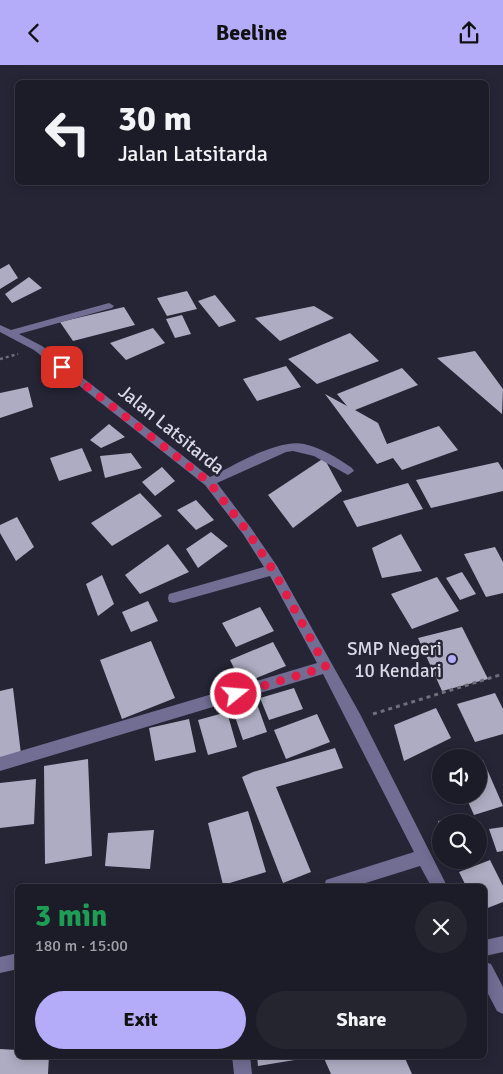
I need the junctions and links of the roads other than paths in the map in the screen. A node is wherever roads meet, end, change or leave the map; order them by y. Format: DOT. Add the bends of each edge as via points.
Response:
graph roads {
  1 [pos="109,306"];
  2 [pos="6,330"];
  3 [pos="348,471"];
  4 [pos="209,482"];
  5 [pos="273,570"];
  6 [pos="174,598"];
  7 [pos="326,667"];
  8 [pos="0,764"];
  9 [pos="423,857"];
  10 [pos="338,884"];
  11 [pos="438,884"];
  12 [pos="503,944"];
  13 [pos="487,948"];
  14 [pos="15,962"];
  15 [pos="0,965"];
  16 [pos="487,974"];
  17 [pos="503,1005"];
  18 [pos="241,1059"];
  19 [pos="243,1074"];
  1 -- 2 [label="street"];
  2 -- 4 [label="street, Jalan Latsitarda" via="38,348"];
  3 -- 4 [label="street" via="310,448 297,445"];
  4 -- 5 [label="street, Jalan Latsitarda"];
  5 -- 6 [label="street"];
  5 -- 7 [label="street, Jalan Latsitarda"];
  7 -- 8 [label="street"];
  7 -- 9 [label="street, Jalan Latsitarda"];
  9 -- 10 [label="street"];
  9 -- 11 [label="street, Jalan Latsitarda"];
  12 -- 13 [label="street"];
  14 -- 15 [label="street"];
  16 -- 17 [label="street"];
  18 -- 19 [label="street"];
}
